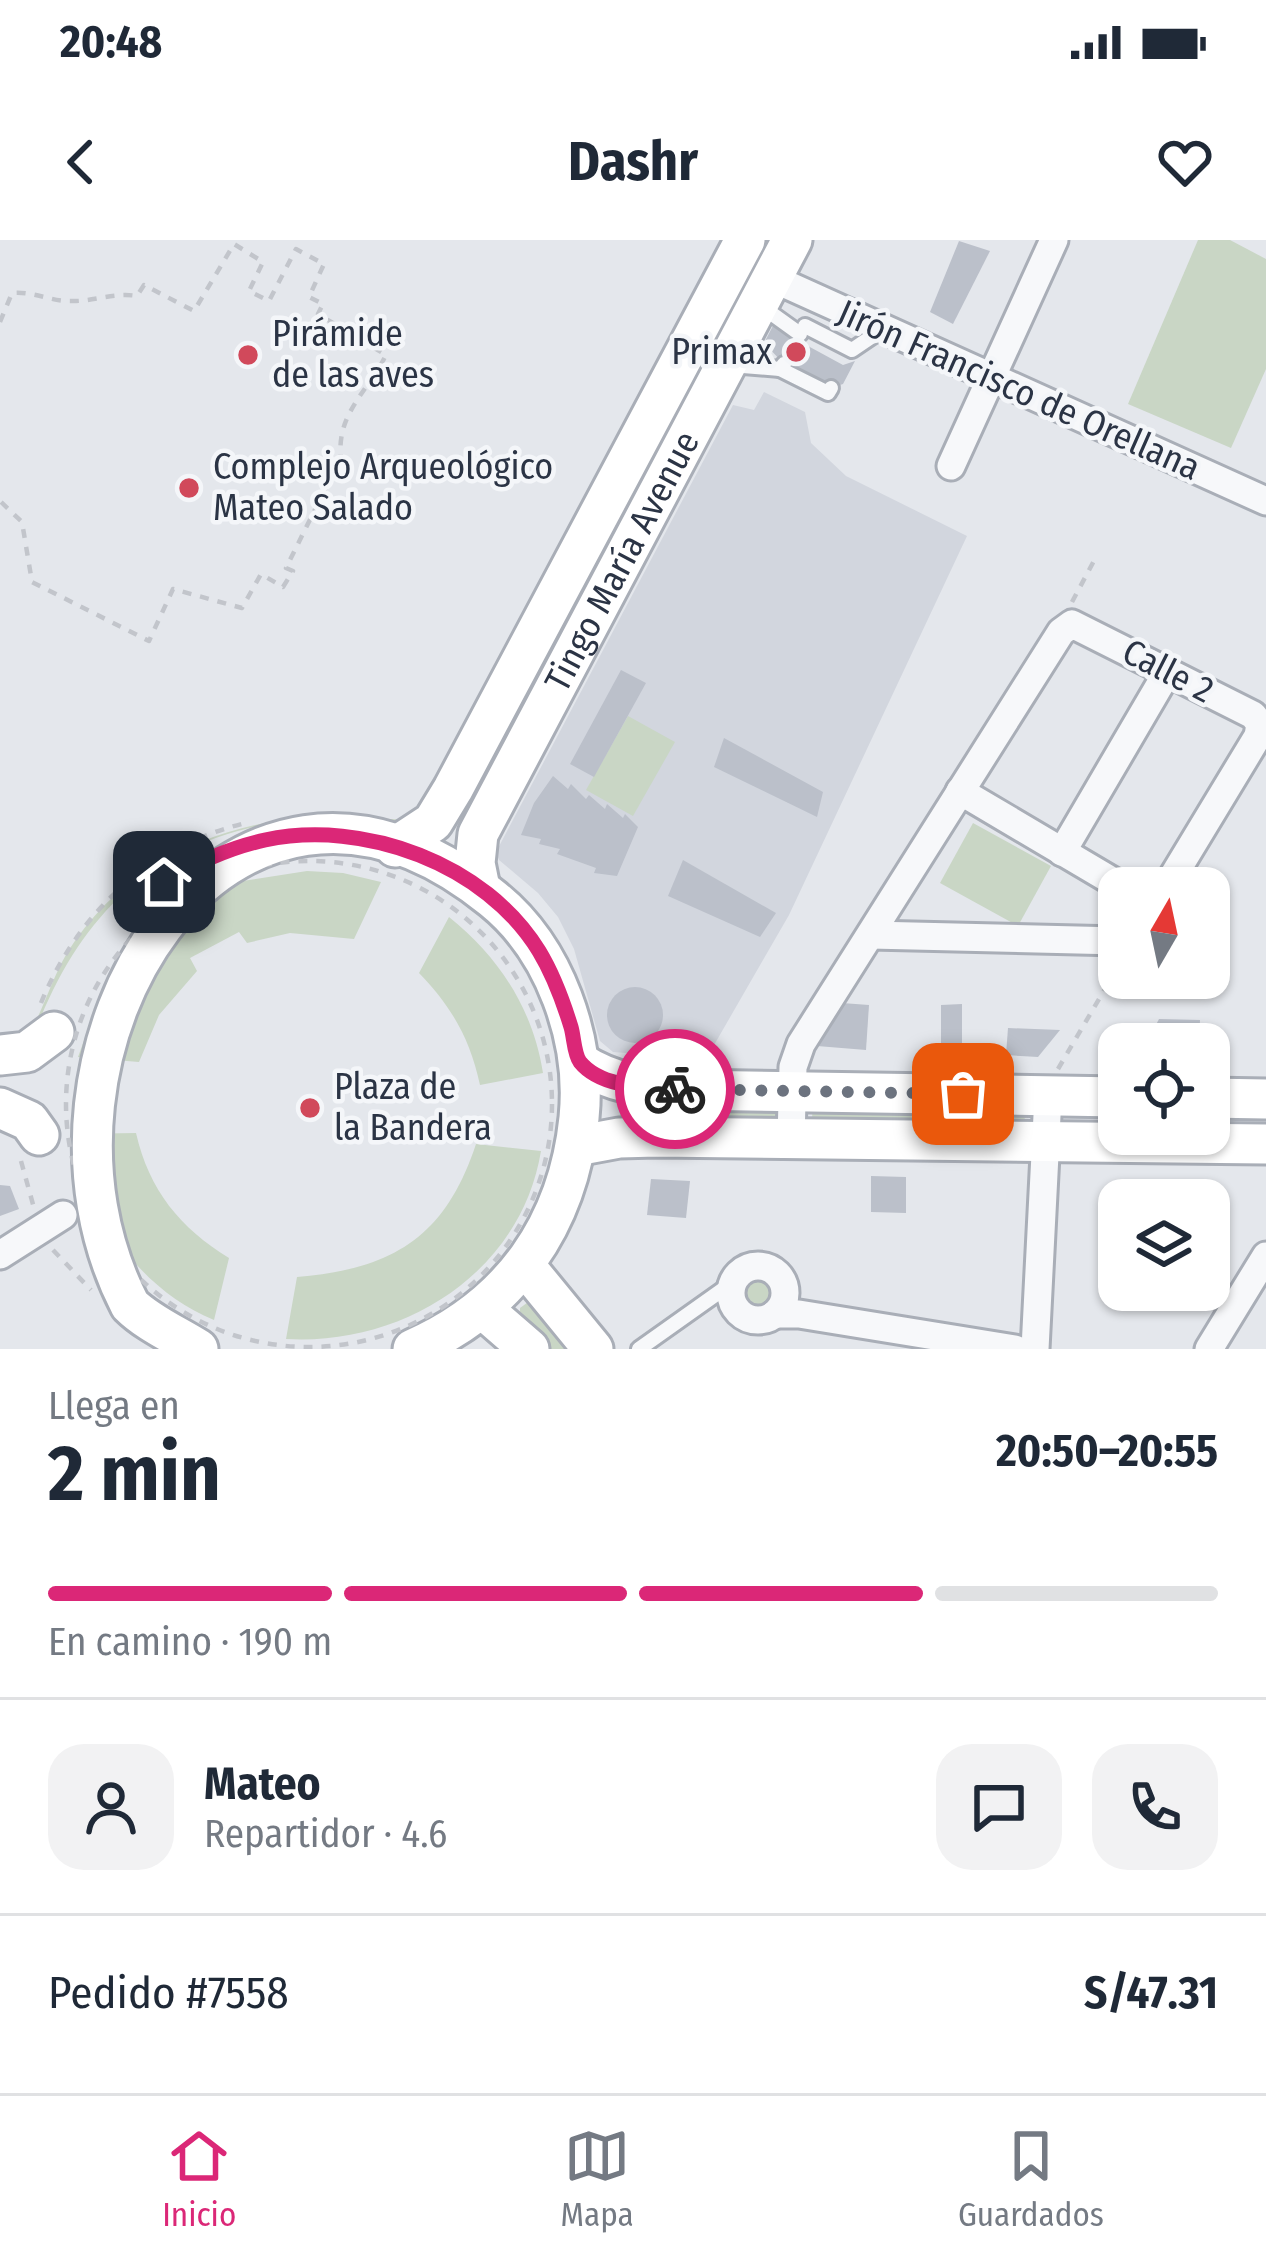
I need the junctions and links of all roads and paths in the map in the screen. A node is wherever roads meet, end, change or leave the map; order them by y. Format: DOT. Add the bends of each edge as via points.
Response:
graph roads {
  1 [pos="745,240"];
  2 [pos="792,240"];
  3 [pos="1054,240"];
  4 [pos="778,292"];
  5 [pos="0,322"];
  6 [pos="883,328"];
  7 [pos="801,334"];
  8 [pos="852,350"];
  9 [pos="726,364"];
  10 [pos="844,365"];
  11 [pos="989,376"];
  12 [pos="831,388"];
  13 [pos="951,466"];
  14 [pos="0,501"];
  15 [pos="1266,501"];
  16 [pos="1096,556"];
  17 [pos="1072,624"];
  18 [pos="1168,671"];
  19 [pos="960,791"];
  20 [pos="395,847"];
  21 [pos="1062,852"];
  22 [pos="1179,867"];
  23 [pos="1098,873"];
  24 [pos="480,888"];
  25 [pos="132,906"];
  26 [pos="871,935"];
  27 [pos="1098,940"];
  28 [pos="1100,999"];
  29 [pos="0,1055"];
  30 [pos="579,1061"];
  31 [pos="1055,1078"];
  32 [pos="1098,1091"];
  33 [pos="792,1092"];
  34 [pos="1230,1098"];
  35 [pos="1266,1099"];
  36 [pos="0,1108"];
  37 [pos="791,1137"];
  38 [pos="1047,1141"];
  39 [pos="1266,1144"];
  40 [pos="576,1146"];
  41 [pos="43,1179"];
  42 [pos="0,1255"];
  43 [pos="1266,1256"];
  44 [pos="525,1266"];
  45 [pos="726,1290"];
  46 [pos="102,1301"];
  47 [pos="786,1308"];
  48 [pos="483,1309"];
  49 [pos="404,1341"];
  50 [pos="198,1349"];
  51 [pos="530,1349"];
  52 [pos="593,1349"];
  53 [pos="639,1349"];
  54 [pos="1015,1349"];
  55 [pos="1035,1349"];
  56 [pos="1209,1349"];
  1 -- 20 [label="main road, Tingo María Avenue" via="453,790 433,822"];
  2 -- 4 [label="main road, Tingo María Avenue"];
  3 -- 11 [label="street"];
  4 -- 6 [label="street, Jirón Francisco de Orellana"];
  4 -- 7 [label="lane"];
  4 -- 7 [label="lane"];
  4 -- 9 [label="main road, Tingo María Avenue"];
  5 -- 14 [label="path" via="12,293 74,302 137,296 144,285 194,311 234,244 263,262 249,291 269,301 296,250 325,264 309,297 323,304 318,314 386,355 343,425 341,457 284,587 261,574 242,608 172,589 149,641 32,582 22,522"];
  6 -- 8 [label="lane"];
  6 -- 11 [label="street, Jirón Francisco de Orellana"];
  7 -- 8 [label="lane"];
  8 -- 10 [label="lane"];
  9 -- 12 [label="lane" via="782,366"];
  9 -- 24 [label="main road, Tingo María Avenue" via="478,834"];
  11 -- 13 [label="street"];
  11 -- 15 [label="street, Jirón Francisco de Orellana"];
  16 -- 17 [label="path" via="1068,609"];
  17 -- 18 [label="street, Calle 2"];
  17 -- 19 [label="street"];
  18 -- 21 [label="street"];
  18 -- 22 [label="street, Calle 2" via="1260,724"];
  19 -- 21 [label="street"];
  19 -- 26 [label="street"];
  20 -- 24 [label="main road"];
  20 -- 25 [label="main road" via="326,835 270,838 193,865"];
  21 -- 23 [label="street"];
  24 -- 30 [label="main road" via="540,952"];
  26 -- 27 [label="street"];
  26 -- 33 [label="street" via="802,1044"];
  28 -- 31 [label="path"];
  29 -- 41 [label="main road" via="27,1052 60,1016 40,1087"];
  30 -- 33 [label="main road" via="626,1085"];
  30 -- 40 [label="main road"];
  31 -- 32 [label="main road"];
  31 -- 33 [label="main road"];
  31 -- 38 [label="street"];
  33 -- 37 [label="street"];
  34 -- 35 [label="main road"];
  36 -- 41 [label="main road" via="29,1120"];
  37 -- 38 [label="main road"];
  37 -- 40 [label="main road" via="619,1138"];
  38 -- 39 [label="main road"];
  38 -- 55 [label="street"];
  40 -- 44 [label="main road"];
  41 -- 41 [label="path"];
  41 -- 42 [label="street"];
  41 -- 46 [label="path" via="58,1257"];
  41 -- 50 [label="main road" via="92,1264 134,1309"];
  43 -- 56 [label="street"];
  44 -- 48 [label="main road"];
  44 -- 52 [label="main road"];
  45 -- 47 [label="street" via="747,1318"];
  45 -- 47 [label="street" via="742,1270 762,1265 780,1276"];
  45 -- 53 [label="lane"];
  47 -- 54 [label="street"];
  48 -- 49 [label="main road" via="442,1336"];
  48 -- 51 [label="main road"];
  49 -- 49 [label="path" via="478,1280 534,1201 554,1105 533,1008 476,927 388,875 302,862 215,880 154,916 89,998 64,1100 81,1192 130,1270 206,1325 299,1348"];
}
